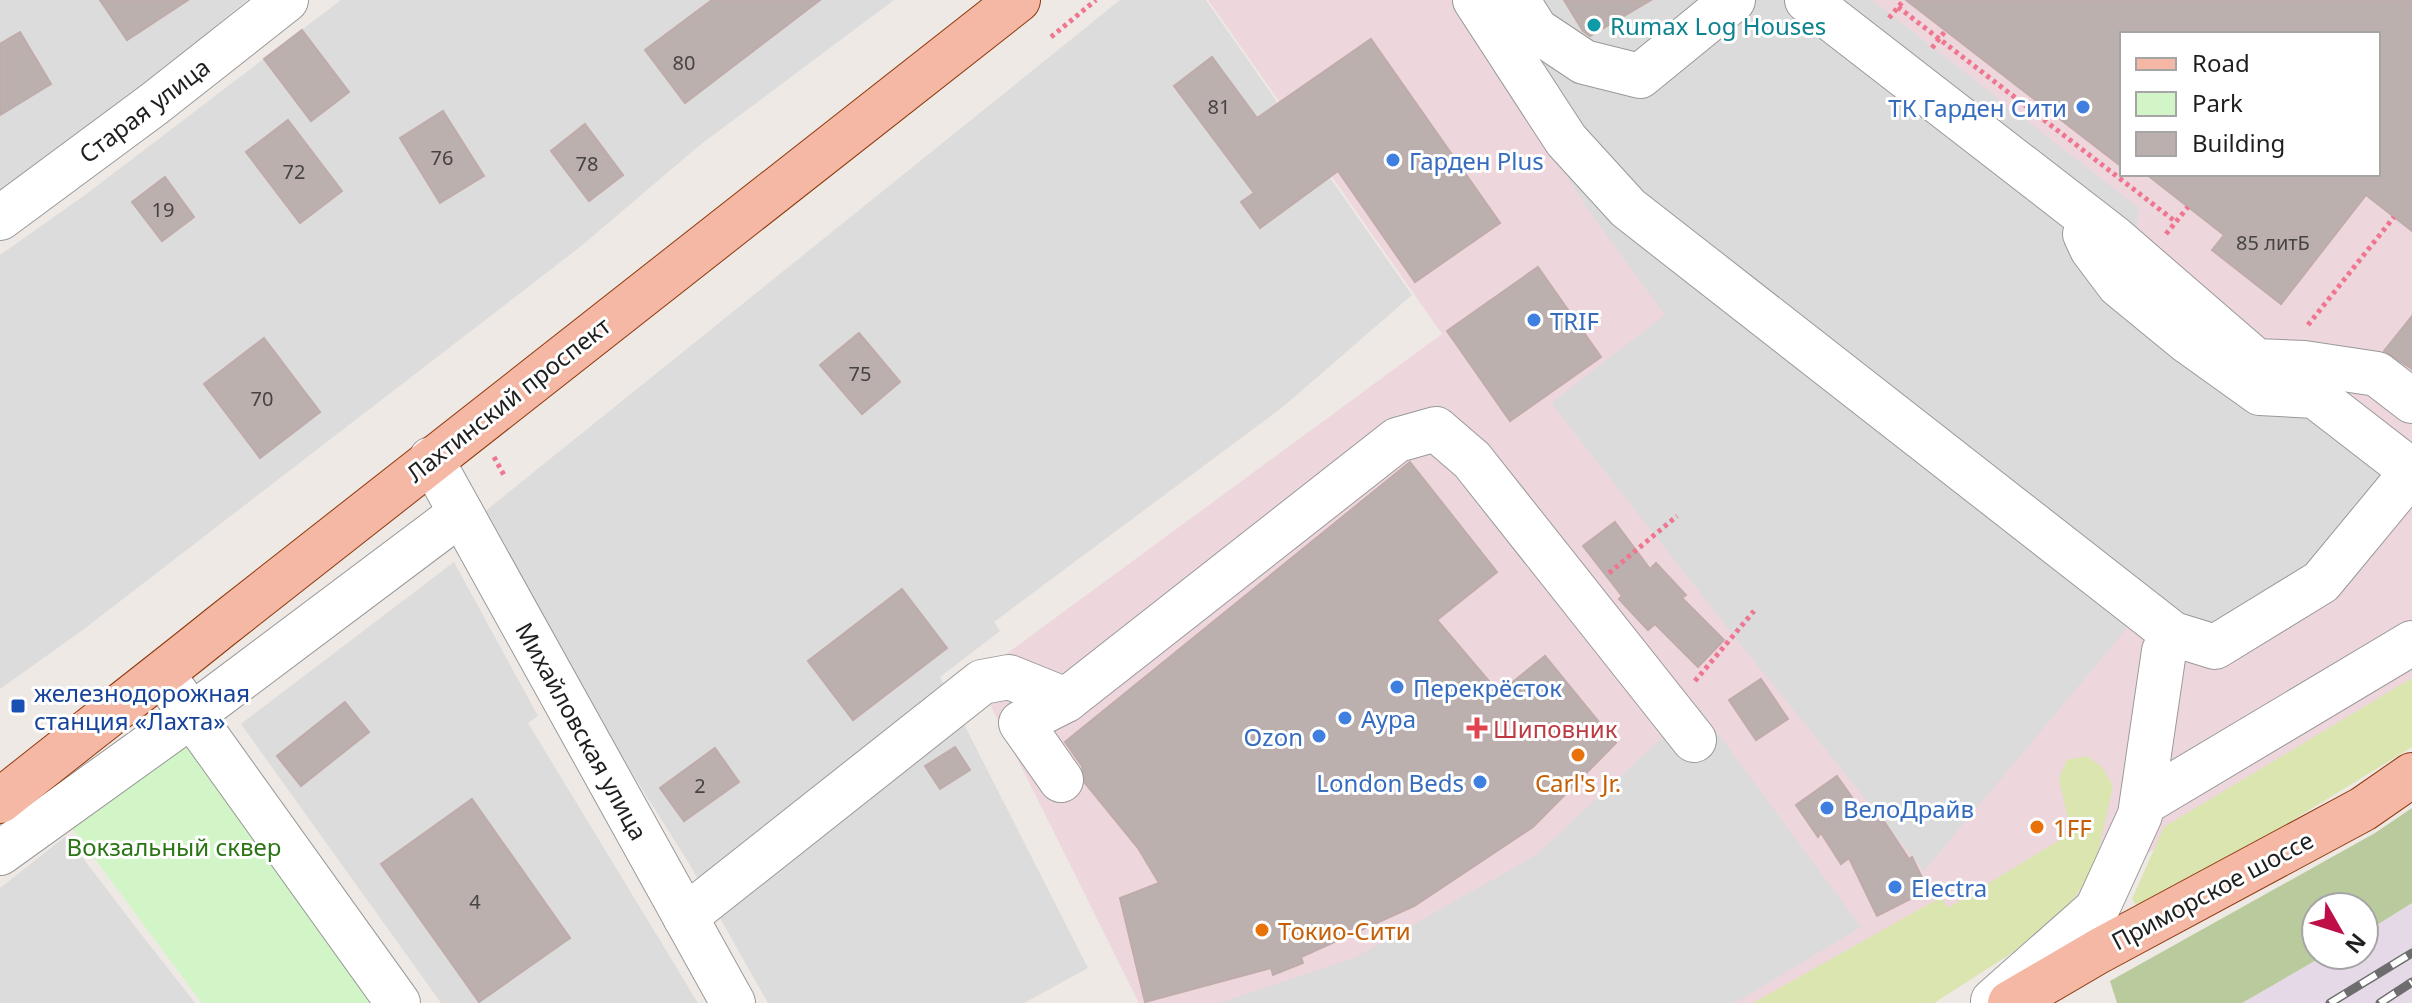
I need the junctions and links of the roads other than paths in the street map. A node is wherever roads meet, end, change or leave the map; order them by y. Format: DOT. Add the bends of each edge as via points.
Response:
graph roads {
  1 [pos="286,0"];
  2 [pos="1018,0"];
  3 [pos="1475,0"];
  4 [pos="1517,0"];
  5 [pos="1733,0"];
  6 [pos="1807,0"];
  7 [pos="2073,206"];
  8 [pos="0,218"];
  9 [pos="2412,401"];
  10 [pos="431,459"];
  11 [pos="2412,472"];
  12 [pos="461,513"];
  13 [pos="2173,634"];
  14 [pos="2412,643"];
  15 [pos="2215,647"];
  16 [pos="162,673"];
  17 [pos="2158,697"];
  18 [pos="1066,700"];
  19 [pos="192,715"];
  20 [pos="1682,725"];
  21 [pos="2412,775"];
  22 [pos="1061,780"];
  23 [pos="2,794"];
  24 [pos="2142,804"];
  25 [pos="0,853"];
  26 [pos="685,917"];
  27 [pos="398,1003"];
  28 [pos="733,1003"];
  29 [pos="1991,1003"];
  30 [pos="2010,1003"];
  1 -- 8 [label="street, Старая улица"];
  2 -- 10 [label="main road, Лахтинский проспект"];
  3 -- 13 [label="street" via="1566,140 1628,208"];
  4 -- 5 [label="street" via="1536,30 1584,62 1640,76"];
  6 -- 7 [label="street"];
  7 -- 9 [label="street" via="2256,361 2377,374"];
  7 -- 11 [label="street" via="2092,249 2119,285 2186,340 2260,393 2315,396"];
  10 -- 12 [label="street, Михайловская улица"];
  10 -- 16 [label="main road, Лахтинский проспект"];
  11 -- 15 [label="street" via="2321,582"];
  12 -- 19 [label="street"];
  12 -- 26 [label="street, Михайловская улица"];
  13 -- 15 [label="street"];
  13 -- 17 [label="street" via="2164,651"];
  14 -- 24 [label="street"];
  15 -- 17 [label="street"];
  16 -- 19 [label="street"];
  16 -- 23 [label="main road, Лахтинский проспект"];
  17 -- 24 [label="street"];
  18 -- 20 [label="street" via="1397,440 1436,429 1472,460"];
  18 -- 22 [label="street" via="1021,723"];
  18 -- 26 [label="street" via="1009,677 982,682"];
  19 -- 25 [label="street"];
  19 -- 27 [label="street"];
  21 -- 30 [label="main road, Приморское шоссе" via="2363,809"];
  24 -- 29 [label="street" via="2097,909"];
  26 -- 28 [label="street, Михайловская улица"];
}
